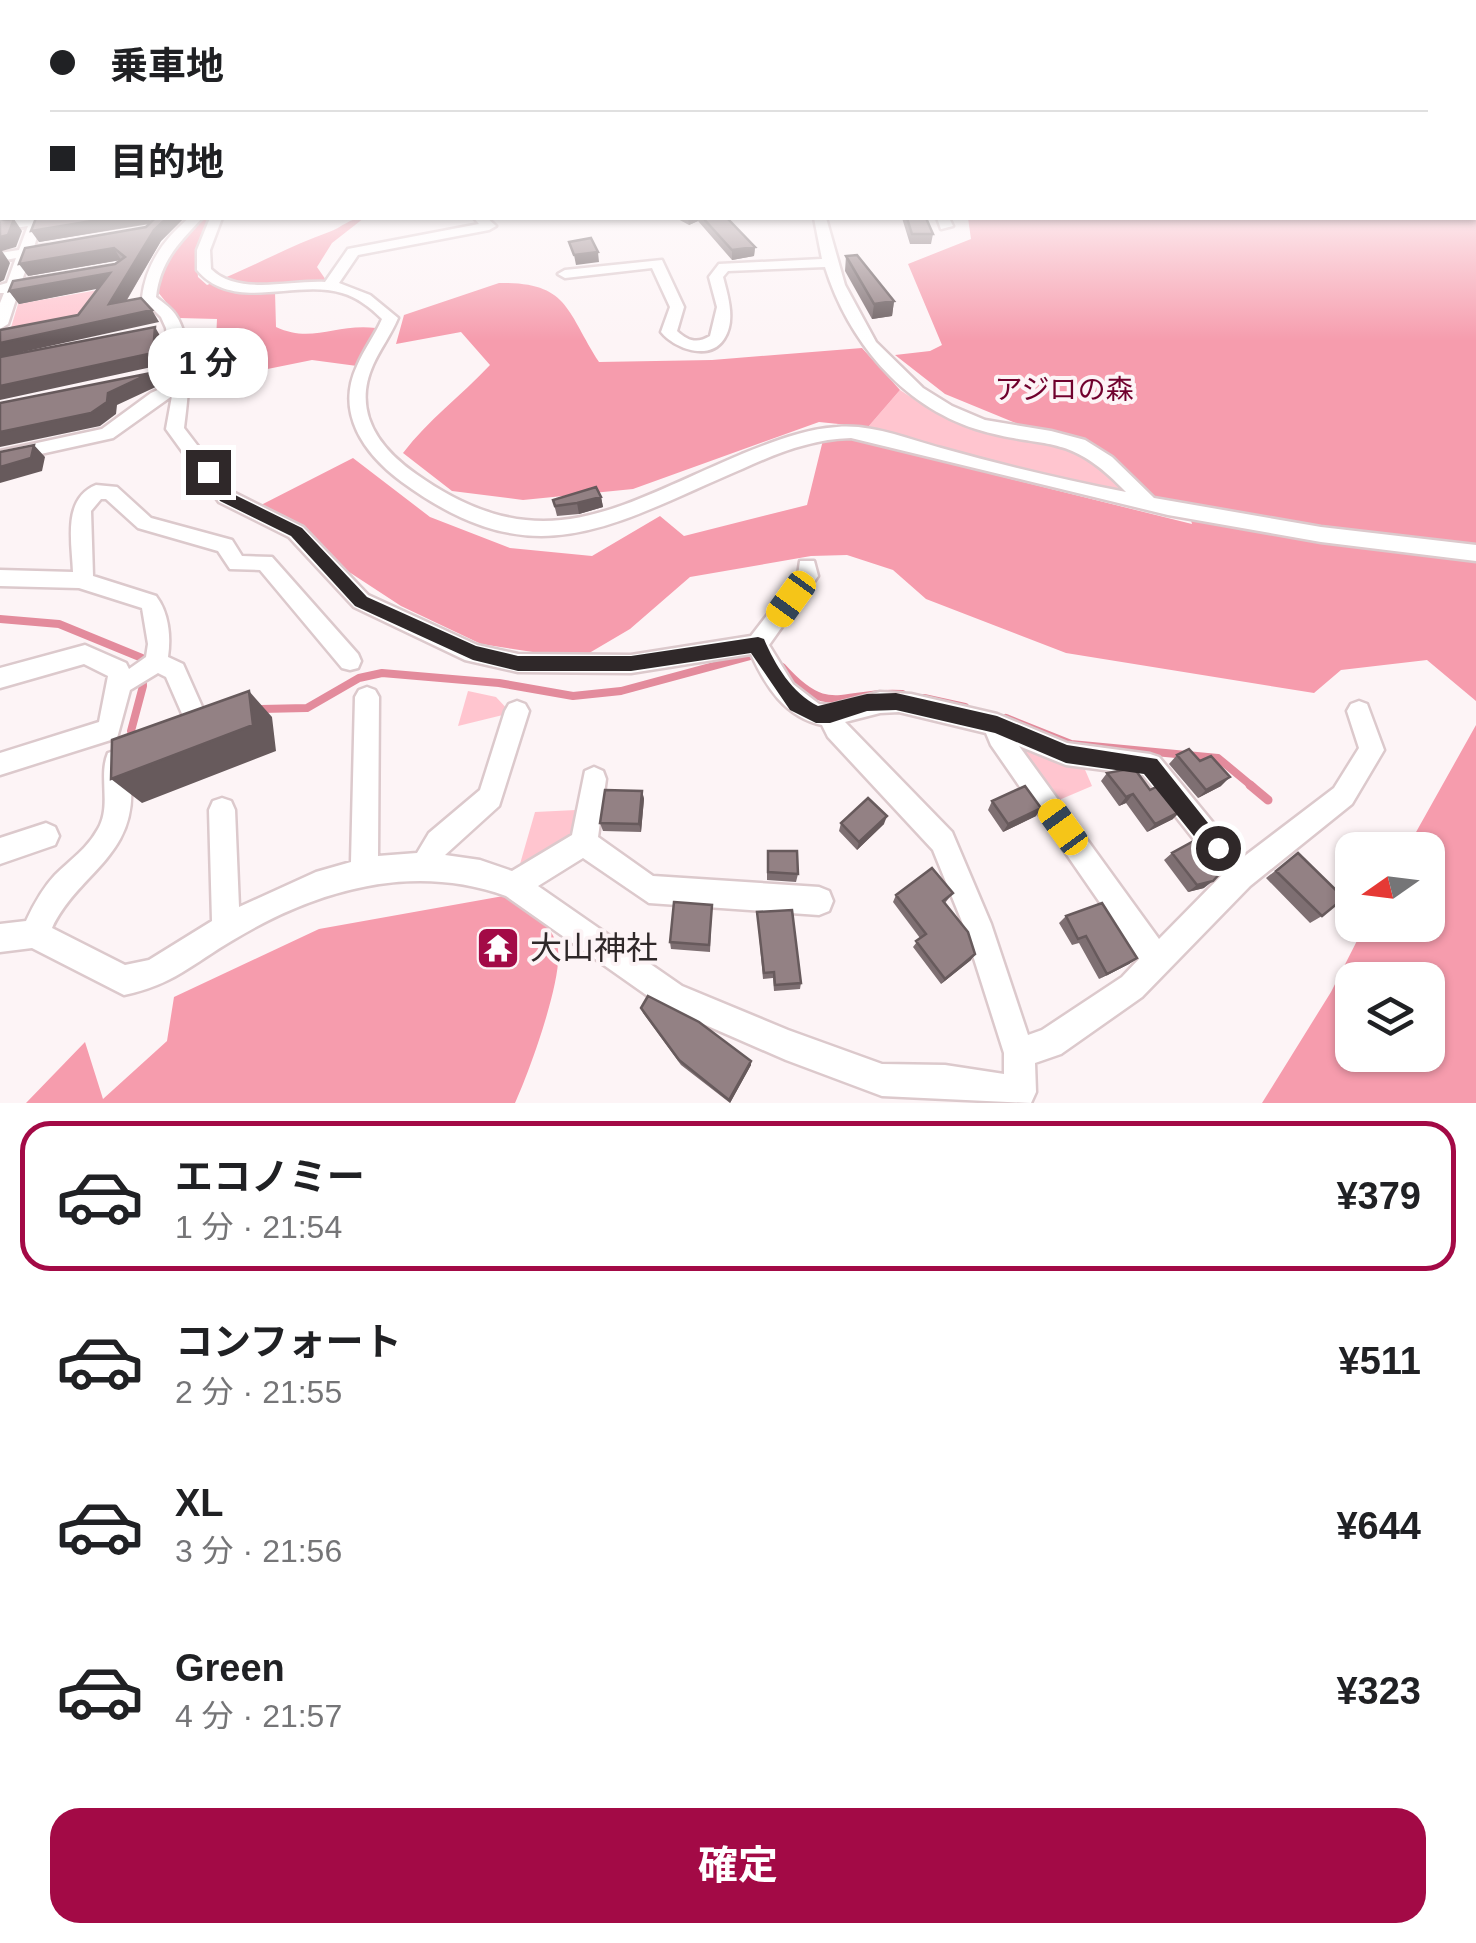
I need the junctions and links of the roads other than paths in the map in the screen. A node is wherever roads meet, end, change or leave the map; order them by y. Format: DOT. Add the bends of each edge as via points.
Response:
graph roads {
  1 [pos="29,237"];
  2 [pos="179,237"];
  3 [pos="208,237"];
  4 [pos="429,237"];
  5 [pos="823,237"];
  6 [pos="66,246"];
  7 [pos="24,253"];
  8 [pos="0,257"];
  9 [pos="828,264"];
  10 [pos="565,274"];
  11 [pos="54,280"];
  12 [pos="330,286"];
  13 [pos="7,288"];
  14 [pos="0,324"];
  15 [pos="173,377"];
  16 [pos="0,457"];
  17 [pos="1149,504"];
  18 [pos="1476,553"];
  19 [pos="807,567"];
  20 [pos="0,578"];
  21 [pos="79,580"];
  22 [pos="758,644"];
  23 [pos="350,661"];
  24 [pos="140,673"];
  25 [pos="0,678"];
  26 [pos="367,697"];
  27 [pos="191,709"];
  28 [pos="517,711"];
  29 [pos="1360,711"];
  30 [pos="830,715"];
  31 [pos="997,725"];
  32 [pos="109,730"];
  33 [pos="0,764"];
  34 [pos="594,779"];
  35 [pos="222,810"];
  36 [pos="46,836"];
  37 [pos="584,843"];
  38 [pos="0,851"];
  39 [pos="424,866"];
  40 [pos="364,870"];
  41 [pos="1240,876"];
  42 [pos="514,885"];
  43 [pos="819,901"];
  44 [pos="226,928"];
  45 [pos="34,934"];
  46 [pos="0,938"];
  47 [pos="1160,958"];
  48 [pos="1019,1053"];
  49 [pos="1021,1098"];
  1 -- 7 [label="street"];
  2 -- 15 [label="street" via="156,263 149,298 168,315"];
  3 -- 12 [label="street" via="200,258 210,280 234,287"];
  4 -- 12 [label="street" via="352,252"];
  5 -- 9 [label="street"];
  6 -- 7 [label="street"];
  7 -- 8 [label="street"];
  7 -- 13 [label="street"];
  9 -- 10 [label="street" via="724,267 716,277 724,307 717,338 692,347 669,332 677,307 657,263"];
  9 -- 17 [label="street" via="877,357 928,401 981,424 1090,450"];
  11 -- 13 [label="street"];
  12 -- 17 [label="street" via="366,299 390,318 362,371 354,403 372,446 437,497 516,530 549,534 596,526 703,476 840,430"];
  13 -- 14 [label="street"];
  15 -- 16 [label="street" via="107,434"];
  15 -- 22 [label="street" via="175,429 226,497 296,532 361,602 394,619 473,653 518,663 631,664"];
  17 -- 18 [label="street" via="1270,529"];
  19 -- 22 [label="street" via="808,576"];
  20 -- 21 [label="street"];
  21 -- 23 [label="street" via="81,510 96,492 110,492 145,523 225,546 237,564 265,562"];
  21 -- 24 [label="street" via="154,609 159,644"];
  22 -- 30 [label="street" via="796,704"];
  24 -- 25 [label="street" via="85,654"];
  24 -- 27 [label="street" via="175,671"];
  24 -- 32 [label="street"];
  26 -- 40 [label="street"];
  28 -- 39 [label="street" via="490,796 438,842"];
  29 -- 41 [label="street" via="1372,750 1344,796"];
  30 -- 31 [label="street" via="867,702 896,702"];
  30 -- 48 [label="street" via="943,841"];
  31 -- 41 [label="street" via="1066,754 1150,766"];
  31 -- 47 [label="street" via="998,737"];
  32 -- 33 [label="street"];
  32 -- 45 [label="street" via="117,733 119,818 93,863 57,888"];
  34 -- 37 [label="street"];
  35 -- 44 [label="street"];
  36 -- 38 [label="street"];
  37 -- 42 [label="street"];
  37 -- 43 [label="street" via="650,889"];
  39 -- 40 [label="street"];
  39 -- 42 [label="street"];
  40 -- 44 [label="street"];
  41 -- 47 [label="street"];
  42 -- 49 [label="street" via="672,996 786,1045 882,1080 945,1082"];
  44 -- 45 [label="street" via="154,974 124,980"];
  45 -- 46 [label="street"];
  47 -- 48 [label="street" via="1132,987 1066,1032"];
  48 -- 49 [label="street"];
}
